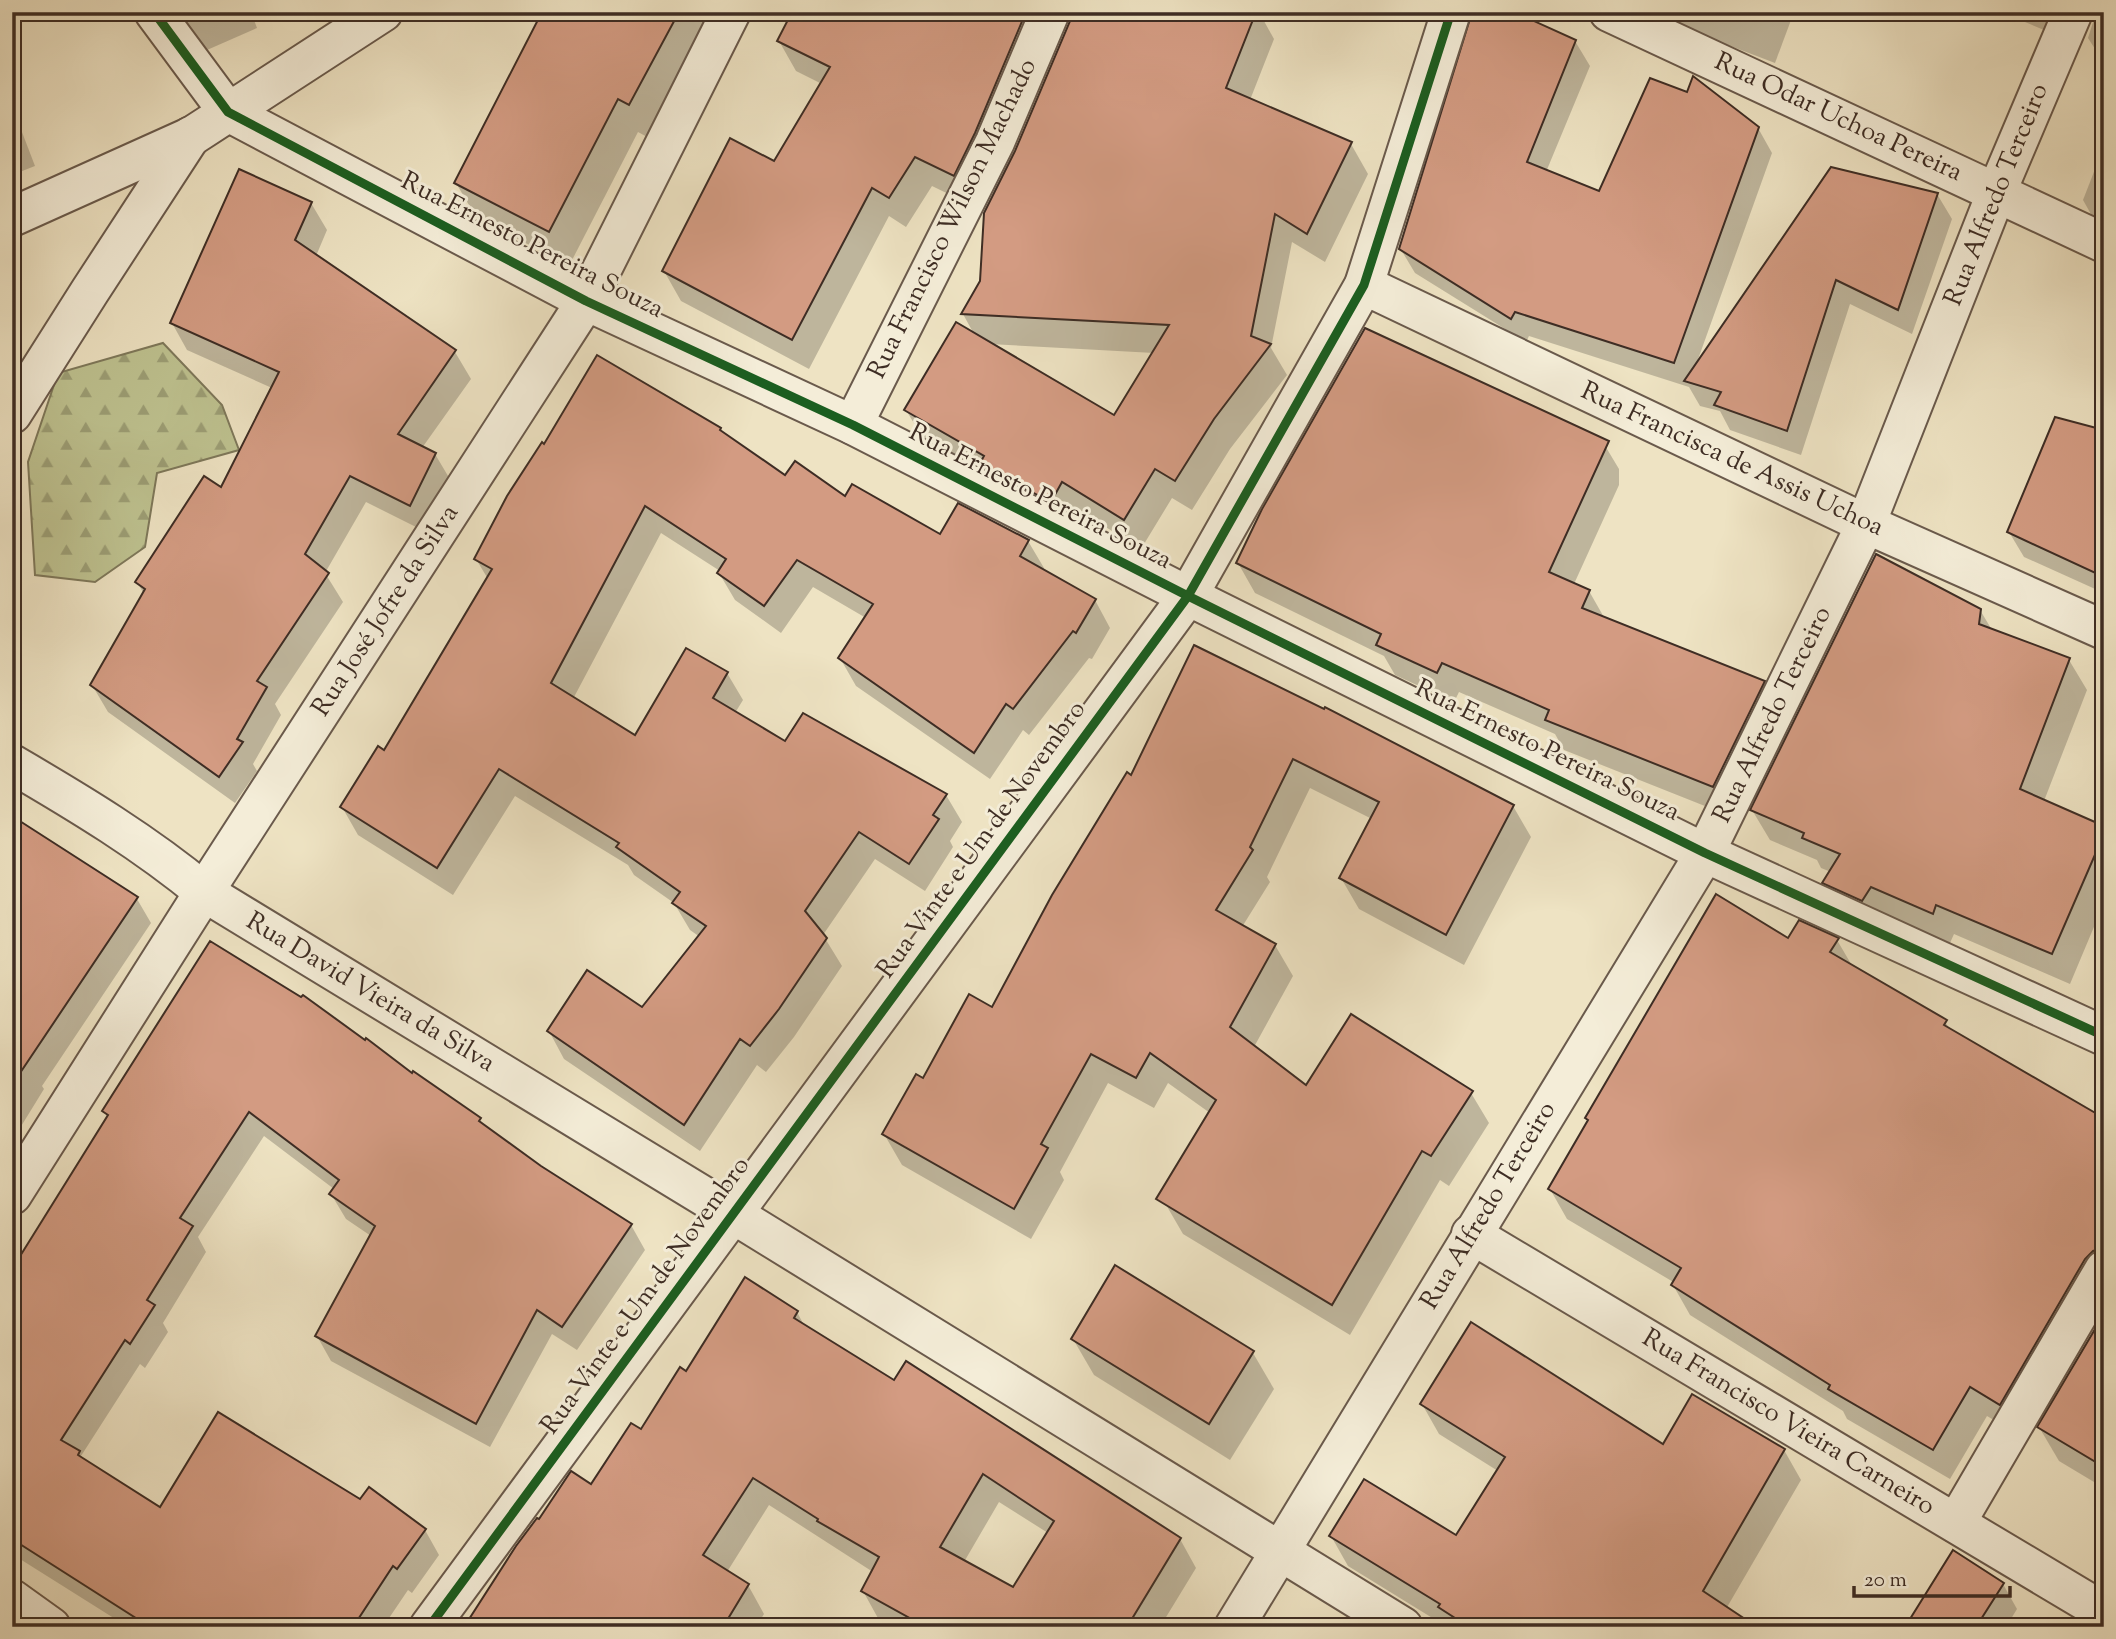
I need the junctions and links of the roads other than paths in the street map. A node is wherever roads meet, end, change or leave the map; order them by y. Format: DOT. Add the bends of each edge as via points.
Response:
graph roads {
  1 [pos="154,12"];
  2 [pos="383,12"];
  3 [pos="731,12"];
  4 [pos="1050,12"];
  5 [pos="1451,12"];
  6 [pos="1609,12"];
  7 [pos="2073,12"];
  8 [pos="228,112"];
  9 [pos="192,136"];
  10 [pos="1997,191"];
  11 [pos="12,218"];
  12 [pos="2104,243"];
  13 [pos="1364,285"];
  14 [pos="586,301"];
  15 [pos="12,414"];
  16 [pos="853,425"];
  17 [pos="1866,524"];
  18 [pos="1188,596"];
  19 [pos="2104,630"];
  20 [pos="12,764"];
  21 [pos="1705,853"];
  22 [pos="204,892"];
  23 [pos="2104,1036"];
  24 [pos="12,1195"];
  25 [pos="733,1214"];
  26 [pos="1471,1234"];
  27 [pos="2104,1270"];
  28 [pos="1956,1523"];
  29 [pos="1281,1550"];
  30 [pos="12,1599"];
  31 [pos="2104,1612"];
  32 [pos="51,1627"];
  33 [pos="429,1627"];
  34 [pos="1234,1627"];
  35 [pos="1403,1627"];
  1 -- 8 [label="street"];
  2 -- 8 [label="street"];
  3 -- 14 [label="street, Rua José Jofre da Silva"];
  4 -- 16 [label="street, Rua Francisco Wilson Machado" via="995,142"];
  5 -- 13 [label="street, Rua Vinte e Um de Novembro"];
  6 -- 10 [label="street, Rua Odar Uchoa Pereira"];
  7 -- 10 [label="street, Rua Alfredo Terceiro"];
  8 -- 9 [label="street"];
  8 -- 14 [label="street, Rua Ernesto Pereira Souza"];
  9 -- 11 [label="street"];
  9 -- 15 [label="street"];
  10 -- 12 [label="street, Rua Odar Uchoa Pereira"];
  10 -- 17 [label="street, Rua Alfredo Terceiro"];
  13 -- 17 [label="street, Rua Francisca de Assis Uchoa"];
  13 -- 18 [label="street, Rua Vinte e Um de Novembro"];
  14 -- 16 [label="street, Rua Ernesto Pereira Souza"];
  14 -- 22 [label="street, Rua José Jofre da Silva"];
  16 -- 18 [label="street, Rua Ernesto Pereira Souza"];
  17 -- 19 [label="street, Rua Francisca de Assis Uchoa"];
  17 -- 21 [label="street, Rua Alfredo Terceiro"];
  18 -- 21 [label="street, Rua Ernesto Pereira Souza"];
  18 -- 25 [label="street, Rua Vinte e Um de Novembro"];
  20 -- 22 [label="street, Rua David Vieira da Silva" via="130,836"];
  21 -- 23 [label="street, Rua Ernesto Pereira Souza"];
  21 -- 26 [label="street, Rua Alfredo Terceiro"];
  22 -- 24 [label="street, Rua José Jofre da Silva"];
  22 -- 25 [label="street, Rua David Vieira da Silva"];
  25 -- 29 [label="street, Rua David Vieira da Silva"];
  25 -- 33 [label="street, Rua Vinte e Um de Novembro"];
  26 -- 28 [label="street, Rua Francisco Vieira Carneiro"];
  26 -- 29 [label="street, Rua Alfredo Terceiro"];
  27 -- 28 [label="street"];
  28 -- 31 [label="street, Rua Francisco Vieira Carneiro"];
  29 -- 34 [label="street, Rua Alfredo Terceiro"];
  29 -- 35 [label="street"];
  30 -- 32 [label="street"];
}
